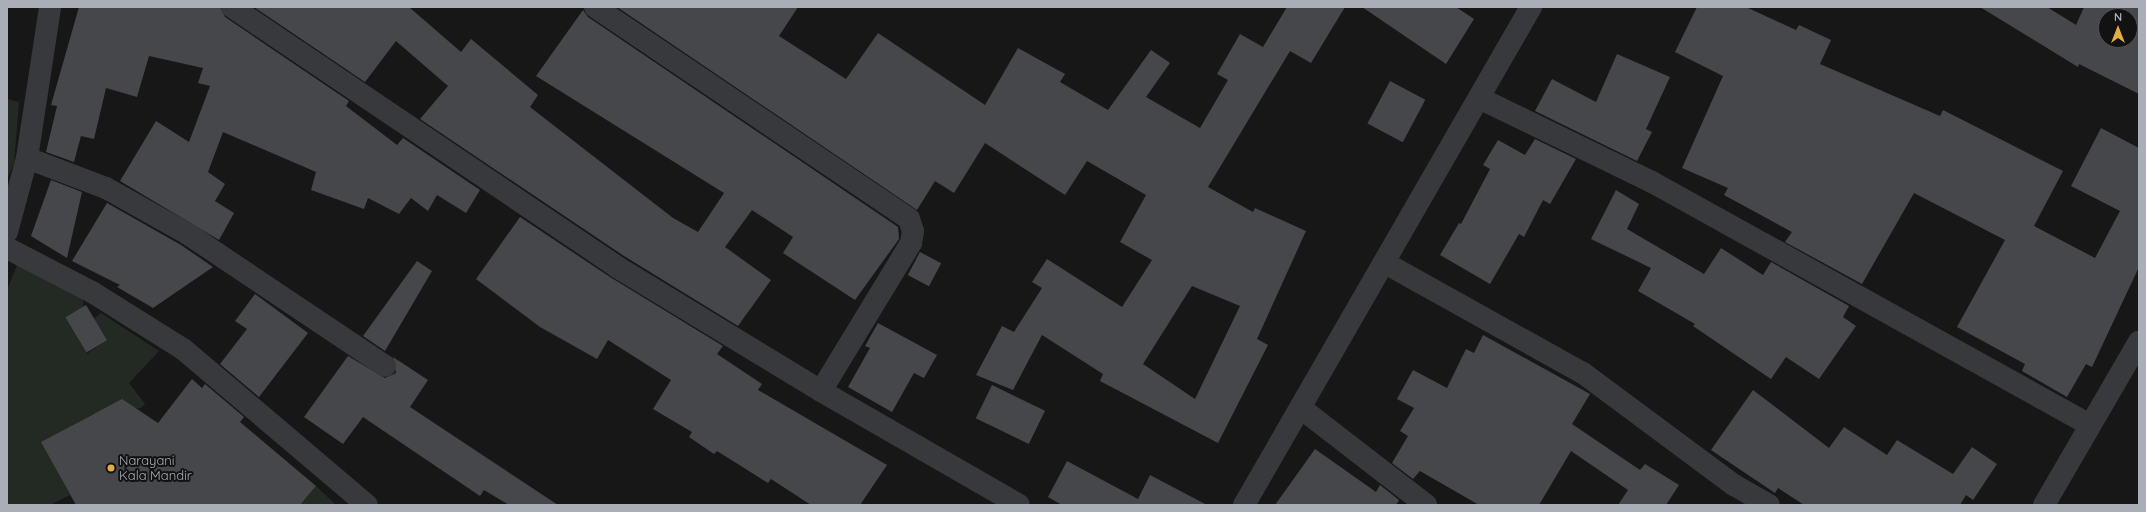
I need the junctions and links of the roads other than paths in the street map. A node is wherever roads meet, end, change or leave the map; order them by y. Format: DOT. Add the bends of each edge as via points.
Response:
graph roads {
  1 [pos="50,7"];
  2 [pos="232,7"];
  3 [pos="596,7"];
  4 [pos="1531,7"];
  5 [pos="1479,98"];
  6 [pos="27,158"];
  7 [pos="7,232"];
  8 [pos="7,248"];
  9 [pos="1385,263"];
  10 [pos="2139,342"];
  11 [pos="385,366"];
  12 [pos="821,391"];
  13 [pos="1302,409"];
  14 [pos="2090,425"];
  15 [pos="367,505"];
  16 [pos="1019,505"];
  17 [pos="1244,505"];
  18 [pos="1426,505"];
  19 [pos="1769,505"];
  20 [pos="2044,505"];
  1 -- 6 [label="street"];
  2 -- 12 [label="street" via="617,266"];
  3 -- 12 [label="street" via="909,218 913,231 911,243"];
  4 -- 5 [label="street"];
  5 -- 9 [label="street"];
  5 -- 14 [label="street" via="1652,182"];
  6 -- 7 [label="street"];
  6 -- 11 [label="street" via="106,188 188,234"];
  8 -- 15 [label="street" via="92,292 183,349"];
  9 -- 13 [label="street"];
  9 -- 19 [label="street" via="1583,373 1734,485"];
  10 -- 14 [label="street"];
  12 -- 16 [label="street"];
  13 -- 17 [label="street"];
  13 -- 18 [label="street"];
  14 -- 20 [label="street"];
}
